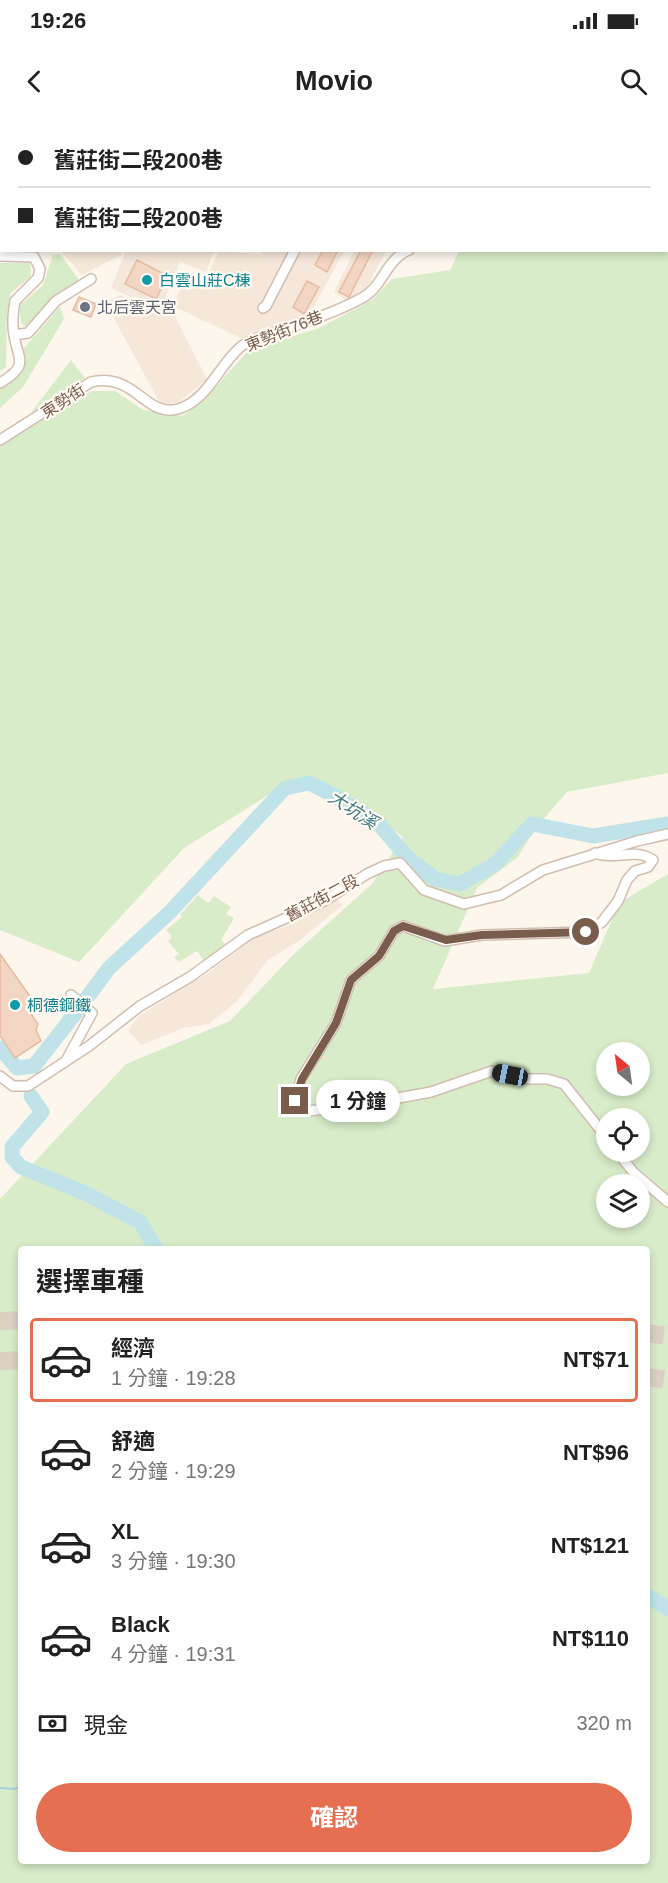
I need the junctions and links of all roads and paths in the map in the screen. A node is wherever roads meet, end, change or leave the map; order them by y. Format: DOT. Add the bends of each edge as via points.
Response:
graph roads {
  1 [pos="294,252"];
  2 [pos="405,252"];
  3 [pos="0,256"];
  4 [pos="91,279"];
  5 [pos="263,308"];
  6 [pos="14,335"];
  7 [pos="0,383"];
  8 [pos="159,408"];
  9 [pos="0,440"];
  10 [pos="668,834"];
  11 [pos="595,853"];
  12 [pos="71,995"];
  13 [pos="66,1062"];
  14 [pos="0,1076"];
  15 [pos="596,1124"];
  16 [pos="625,1162"];
  17 [pos="668,1203"];
  1 -- 5 [label="street"];
  2 -- 8 [label="street, 東勢街76巷" via="364,297 244,344 195,399 180,409"];
  3 -- 6 [label="street" via="34,257 40,268 38,278 15,301"];
  4 -- 6 [label="street" via="56,301 28,333"];
  6 -- 7 [label="street" via="21,356 18,368"];
  8 -- 9 [label="street, 東勢街" via="122,383 106,379 91,382"];
  10 -- 11 [label="street, 舊莊街二段"];
  11 -- 13 [label="street, 舊莊街二段" via="543,870 501,895 464,904 424,890 400,863 384,866 324,901 248,935 190,977 140,1006"];
  11 -- 15 [label="street" via="606,858 636,853 652,860 648,867 635,871 608,915 586,932 446,940 403,926 394,931 379,956 351,980 336,1023 302,1079 295,1101 301,1110 309,1111 371,1103 431,1092 492,1071 564,1084"];
  12 -- 13 [label="street" via="92,1012"];
  13 -- 14 [label="street, 舊莊街二段" via="28,1086 13,1086"];
  16 -- 17 [label="street"];
}
